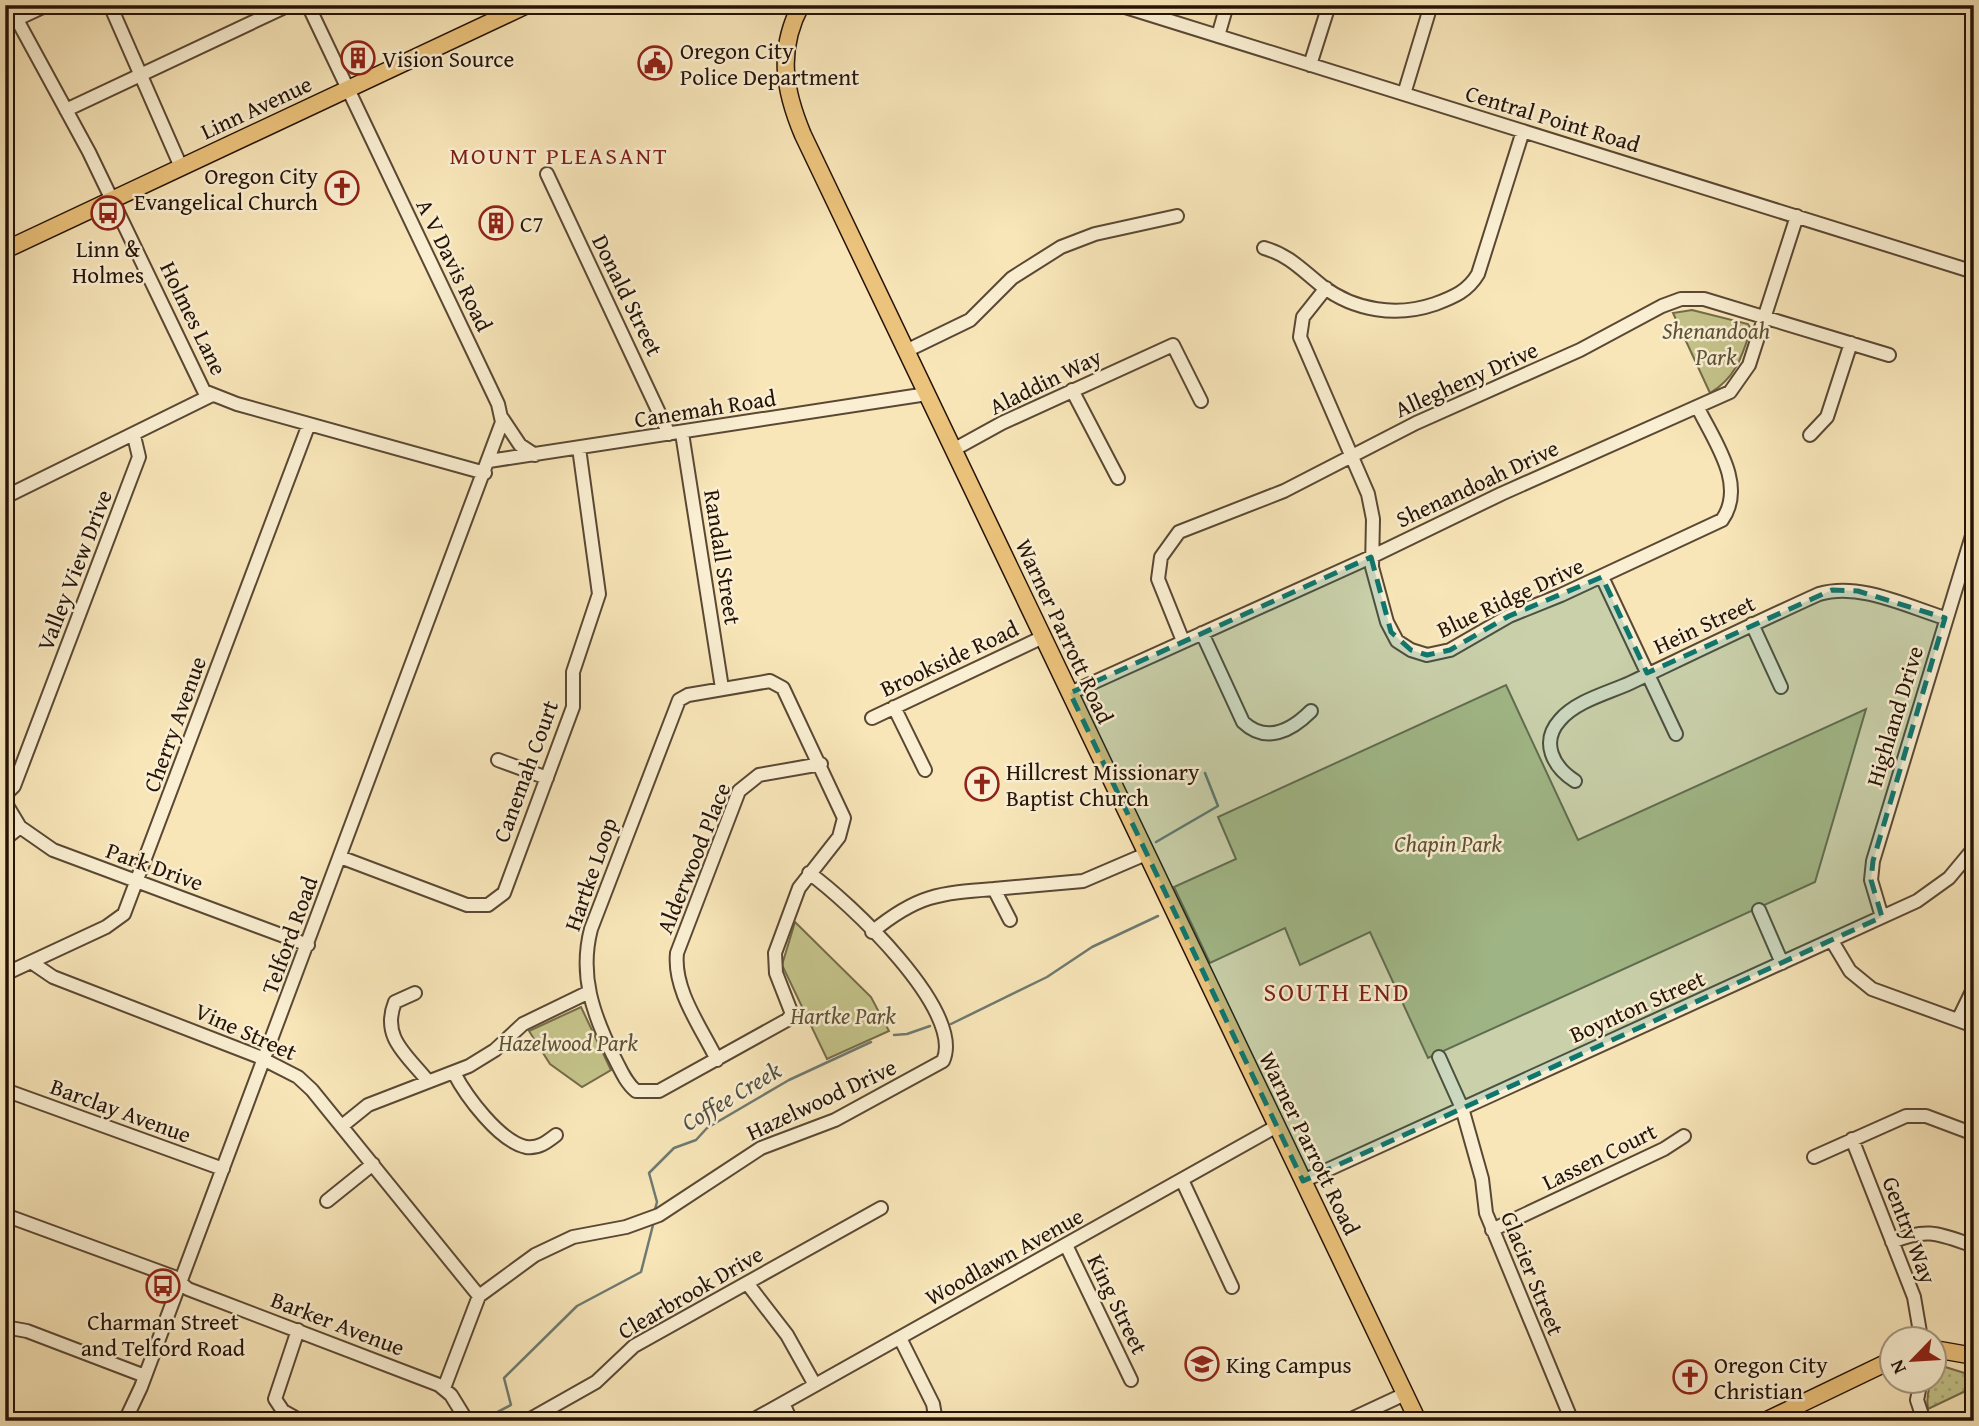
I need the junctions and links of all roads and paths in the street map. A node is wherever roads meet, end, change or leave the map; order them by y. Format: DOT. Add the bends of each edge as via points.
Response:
graph roads {
  1 [pos="9,5"];
  2 [pos="47,5"];
  3 [pos="110,5"];
  4 [pos="289,5"];
  5 [pos="308,5"];
  6 [pos="801,5"];
  7 [pos="1119,5"];
  8 [pos="1227,5"];
  9 [pos="1329,5"];
  10 [pos="1431,5"];
  11 [pos="516,8"];
  12 [pos="17,19"];
  13 [pos="1218,36"];
  14 [pos="1310,65"];
  15 [pos="141,74"];
  16 [pos="347,89"];
  17 [pos="1404,94"];
  18 [pos="66,110"];
  19 [pos="1523,131"];
  20 [pos="181,167"];
  21 [pos="547,174"];
  22 [pos="113,200"];
  23 [pos="1177,216"];
  24 [pos="1797,216"];
  25 [pos="1264,248"];
  26 [pos="5,250"];
  27 [pos="1974,272"];
  28 [pos="1326,288"];
  29 [pos="1765,316"];
  30 [pos="1851,343"];
  31 [pos="906,351"];
  32 [pos="1889,355"];
  33 [pos="1072,390"];
  34 [pos="927,394"];
  35 [pos="210,396"];
  36 [pos="1201,401"];
  37 [pos="1698,408"];
  38 [pos="502,418"];
  39 [pos="309,424"];
  40 [pos="676,434"];
  41 [pos="1810,435"];
  42 [pos="134,436"];
  43 [pos="579,448"];
  44 [pos="953,450"];
  45 [pos="535,455"];
  46 [pos="1353,455"];
  47 [pos="487,467"];
  48 [pos="1118,478"];
  49 [pos="5,497"];
  50 [pos="1974,529"];
  51 [pos="1371,557"];
  52 [pos="1969,559"];
  53 [pos="1602,577"];
  54 [pos="1945,618"];
  55 [pos="1752,624"];
  56 [pos="1202,633"];
  57 [pos="1043,637"];
  58 [pos="1183,641"];
  59 [pos="1647,673"];
  60 [pos="1781,687"];
  61 [pos="722,688"];
  62 [pos="1070,693"];
  63 [pos="894,707"];
  64 [pos="1311,711"];
  65 [pos="872,718"];
  66 [pos="1676,734"];
  67 [pos="498,760"];
  68 [pos="821,764"];
  69 [pos="925,770"];
  70 [pos="547,778"];
  71 [pos="1575,781"];
  72 [pos="5,795"];
  73 [pos="5,802"];
  74 [pos="20,827"];
  75 [pos="5,839"];
  76 [pos="1974,848"];
  77 [pos="1146,854"];
  78 [pos="340,857"];
  79 [pos="808,873"];
  80 [pos="138,881"];
  81 [pos="994,889"];
  82 [pos="1759,910"];
  83 [pos="1882,917"];
  84 [pos="1010,920"];
  85 [pos="872,932"];
  86 [pos="1832,941"];
  87 [pos="308,945"];
  88 [pos="31,962"];
  89 [pos="1782,963"];
  90 [pos="5,974"];
  91 [pos="1974,987"];
  92 [pos="415,993"];
  93 [pos="587,993"];
  94 [pos="1958,1020"];
  95 [pos="1974,1026"];
  96 [pos="1439,1057"];
  97 [pos="717,1059"];
  98 [pos="265,1060"];
  99 [pos="454,1073"];
  100 [pos="426,1080"];
  101 [pos="5,1090"];
  102 [pos="1462,1108"];
  103 [pos="342,1126"];
  104 [pos="1277,1126"];
  105 [pos="1974,1134"];
  106 [pos="556,1135"];
  107 [pos="1684,1136"];
  108 [pos="1852,1139"];
  109 [pos="1814,1157"];
  110 [pos="373,1164"];
  111 [pos="223,1169"];
  112 [pos="1182,1180"];
  113 [pos="1303,1181"];
  114 [pos="327,1201"];
  115 [pos="881,1208"];
  116 [pos="5,1215"];
  117 [pos="1492,1230"];
  118 [pos="1892,1242"];
  119 [pos="1066,1245"];
  120 [pos="1974,1246"];
  121 [pos="180,1282"];
  122 [pos="747,1283"];
  123 [pos="1232,1287"];
  124 [pos="479,1296"];
  125 [pos="1918,1324"];
  126 [pos="5,1327"];
  127 [pos="298,1330"];
  128 [pos="900,1338"];
  129 [pos="1948,1351"];
  130 [pos="1974,1356"];
  131 [pos="1878,1367"];
  132 [pos="145,1376"];
  133 [pos="1131,1380"];
  134 [pos="815,1385"];
  135 [pos="444,1388"];
  136 [pos="1405,1394"];
  137 [pos="1918,1394"];
  138 [pos="783,1404"];
  139 [pos="125,1421"];
  140 [pos="301,1421"];
  141 [pos="467,1421"];
  142 [pos="527,1421"];
  143 [pos="751,1421"];
  144 [pos="791,1421"];
  145 [pos="936,1421"];
  146 [pos="1347,1421"];
  147 [pos="1418,1421"];
  148 [pos="1572,1421"];
  149 [pos="1765,1421"];
  150 [pos="1924,1421"];
  1 -- 12 [label="street, Holmes Lane"];
  2 -- 12 [label="street"];
  3 -- 15 [label="street"];
  4 -- 15 [label="street"];
  5 -- 16 [label="street, A V Davis Road"];
  6 -- 31 [label="main road, Warner Parrott Road" via="785,49 789,97"];
  7 -- 13 [label="street, Central Point Road"];
  8 -- 13 [label="street"];
  9 -- 14 [label="street"];
  10 -- 17 [label="street"];
  11 -- 16 [label="main road, Linn Avenue"];
  12 -- 18 [label="street, Holmes Lane"];
  13 -- 14 [label="street, Central Point Road"];
  14 -- 17 [label="street, Central Point Road"];
  15 -- 18 [label="street"];
  15 -- 20 [label="street"];
  16 -- 20 [label="main road, Linn Avenue"];
  16 -- 38 [label="street, A V Davis Road"];
  17 -- 19 [label="street, Central Point Road"];
  18 -- 22 [label="street, Holmes Lane"];
  19 -- 24 [label="street, Central Point Road"];
  19 -- 28 [label="street" via="1478,274 1467,289 1422,309 1392,312 1357,304"];
  20 -- 22 [label="main road, Linn Avenue"];
  21 -- 40 [label="street, Donald Street"];
  22 -- 26 [label="main road, Linn Avenue"];
  22 -- 35 [label="street, Holmes Lane"];
  23 -- 31 [label="street" via="1095,234 1060,247 1012,278 970,320"];
  24 -- 27 [label="street, Central Point Road"];
  24 -- 29 [label="street, Shenandoah Drive"];
  25 -- 28 [label="street" via="1293,261"];
  28 -- 46 [label="street, Blue Ridge Drive" via="1303,317 1300,337"];
  29 -- 30 [label="street, Allegheny Drive"];
  29 -- 37 [label="street, Shenandoah Drive" via="1741,380 1730,392"];
  29 -- 46 [label="street, Allegheny Drive" via="1704,299 1672,302"];
  30 -- 32 [label="street, Allegheny Drive"];
  30 -- 41 [label="street" via="1827,417"];
  31 -- 34 [label="main road, Warner Parrott Road"];
  33 -- 36 [label="street, Aladdin Way" via="1173,345"];
  33 -- 44 [label="street, Aladdin Way"];
  33 -- 48 [label="street"];
  34 -- 40 [label="street, Canemah Road"];
  34 -- 44 [label="main road, Warner Parrott Road"];
  35 -- 39 [label="street, Holmes Lane"];
  35 -- 42 [label="street"];
  37 -- 51 [label="street, Shenandoah Drive"];
  37 -- 53 [label="street, Blue Ridge Drive" via="1732,483 1728,511 1713,526"];
  38 -- 45 [label="street, A V Davis Road" via="520,446"];
  38 -- 47 [label="street"];
  39 -- 47 [label="street, Holmes Lane"];
  39 -- 80 [label="street, Cherry Avenue"];
  40 -- 43 [label="street, Canemah Road"];
  40 -- 61 [label="street, Randall Street"];
  42 -- 49 [label="street"];
  42 -- 72 [label="street, Valley View Drive" via="139,457 15,786"];
  43 -- 45 [label="street, Canemah Road"];
  43 -- 70 [label="street, Canemah Court" via="599,594 573,672 573,707"];
  44 -- 57 [label="main road, Warner Parrott Road"];
  45 -- 47 [label="street, Canemah Road"];
  46 -- 51 [label="street, Blue Ridge Drive" via="1371,507"];
  46 -- 58 [label="street, Allegheny Drive" via="1268,498 1188,527 1171,538 1161,557 1158,579"];
  47 -- 78 [label="street, Telford Road"];
  50 -- 52 [label="street, Highland Drive"];
  51 -- 53 [label="street, Blue Ridge Drive" via="1391,632 1410,650 1427,655 1450,650 1509,615"];
  51 -- 56 [label="street, Shenandoah Drive"];
  52 -- 54 [label="street, Highland Drive"];
  53 -- 59 [label="street"];
  54 -- 55 [label="street, Hein Street" via="1845,590 1819,594"];
  54 -- 83 [label="street, Highland Drive" via="1873,861 1871,880"];
  55 -- 59 [label="street, Hein Street"];
  55 -- 60 [label="street"];
  56 -- 58 [label="street, Shenandoah Drive"];
  56 -- 64 [label="street" via="1250,729 1274,735"];
  57 -- 62 [label="main road, Warner Parrott Road"];
  57 -- 63 [label="street, Brookside Road"];
  58 -- 62 [label="street, Shenandoah Drive"];
  59 -- 66 [label="street"];
  59 -- 71 [label="street, Hein Street" via="1573,709 1554,727 1549,749 1553,760"];
  61 -- 68 [label="street, Hartke Loop" via="779,683"];
  61 -- 93 [label="street, Hartke Loop" via="683,696 673,710 591,929 586,951"];
  62 -- 77 [label="main road, Warner Parrott Road"];
  63 -- 65 [label="street, Brookside Road"];
  63 -- 69 [label="street"];
  67 -- 70 [label="street"];
  68 -- 79 [label="street, Hartke Loop" via="844,823"];
  68 -- 97 [label="street, Alderwood Place" via="759,775 739,791 677,953 680,982"];
  70 -- 78 [label="street, Canemah Court" via="503,893 488,905 467,905"];
  73 -- 74 [label="street, Park Drive"];
  74 -- 75 [label="street"];
  74 -- 80 [label="street, Park Drive" via="53,850"];
  76 -- 83 [label="street, Boynton Street" via="1938,888"];
  77 -- 81 [label="street" via="1083,881"];
  77 -- 104 [label="main road, Warner Parrott Road"];
  78 -- 87 [label="street, Telford Road"];
  79 -- 85 [label="street, Hazelwood Drive"];
  79 -- 97 [label="street, Hartke Loop" via="775,953 776,973 792,1014"];
  80 -- 87 [label="street, Park Drive"];
  80 -- 88 [label="street, Cherry Avenue" via="124,915 115,922"];
  81 -- 84 [label="street"];
  81 -- 85 [label="street" via="931,895"];
  82 -- 89 [label="street"];
  83 -- 86 [label="street, Boynton Street"];
  85 -- 124 [label="street, Hazelwood Drive" via="906,965 928,998 947,1038 943,1061 835,1120 761,1148 659,1215 550,1247"];
  86 -- 89 [label="street, Boynton Street"];
  86 -- 94 [label="street" via="1850,971 1872,989"];
  87 -- 98 [label="street, Telford Road"];
  88 -- 90 [label="street, Cherry Avenue"];
  88 -- 98 [label="street, Vine Street" via="53,977"];
  89 -- 102 [label="street, Boynton Street"];
  91 -- 94 [label="street"];
  92 -- 100 [label="street" via="395,1002 389,1025 394,1039"];
  93 -- 97 [label="street, Hartke Loop" via="626,1082 636,1091 659,1091"];
  93 -- 99 [label="street" via="523,1024 485,1057"];
  94 -- 95 [label="street"];
  96 -- 102 [label="street, Glacier Street"];
  98 -- 103 [label="street, Vine Street" via="306,1084"];
  98 -- 111 [label="street, Telford Road"];
  99 -- 100 [label="street"];
  99 -- 106 [label="street" via="473,1104 510,1139 526,1147 542,1145"];
  100 -- 103 [label="street" via="368,1105"];
  101 -- 111 [label="street, Barclay Avenue"];
  102 -- 113 [label="street, Boynton Street"];
  102 -- 117 [label="street, Glacier Street"];
  103 -- 110 [label="street, Vine Street"];
  104 -- 112 [label="street, Woodlawn Avenue"];
  104 -- 113 [label="main road, Warner Parrott Road"];
  105 -- 108 [label="street" via="1914,1115"];
  107 -- 117 [label="street, Lassen Court"];
  108 -- 109 [label="street"];
  108 -- 118 [label="street, Gentry Way"];
  110 -- 114 [label="street"];
  110 -- 124 [label="street, Vine Street"];
  111 -- 121 [label="street, Telford Road"];
  112 -- 119 [label="street, Woodlawn Avenue"];
  112 -- 123 [label="street"];
  113 -- 136 [label="main road, Warner Parrott Road"];
  115 -- 122 [label="street, Clearbrook Drive"];
  116 -- 121 [label="street, Barker Avenue"];
  117 -- 148 [label="street, Glacier Street"];
  118 -- 120 [label="street" via="1932,1232"];
  118 -- 125 [label="street, Gentry Way" via="1914,1297"];
  119 -- 128 [label="street, Woodlawn Avenue"];
  119 -- 133 [label="street, King Street"];
  121 -- 127 [label="street, Barker Avenue"];
  121 -- 132 [label="street, Telford Road"];
  122 -- 134 [label="street" via="787,1335"];
  122 -- 142 [label="street, Clearbrook Drive" via="634,1346 596,1382"];
  124 -- 135 [label="street"];
  126 -- 132 [label="street"];
  127 -- 135 [label="street, Barker Avenue"];
  127 -- 140 [label="street" via="275,1399 283,1411"];
  128 -- 134 [label="street, Woodlawn Avenue"];
  128 -- 145 [label="street" via="933,1404"];
  129 -- 130 [label="main road"];
  131 -- 149 [label="main road"];
  132 -- 139 [label="street, Telford Road"];
  134 -- 138 [label="street, Woodlawn Avenue"];
  135 -- 141 [label="street"];
  136 -- 146 [label="street"];
  136 -- 147 [label="main road, Warner Parrott Road"];
  137 -- 150 [label="street"];
  138 -- 143 [label="street, Woodlawn Avenue"];
  138 -- 144 [label="street"];
}
